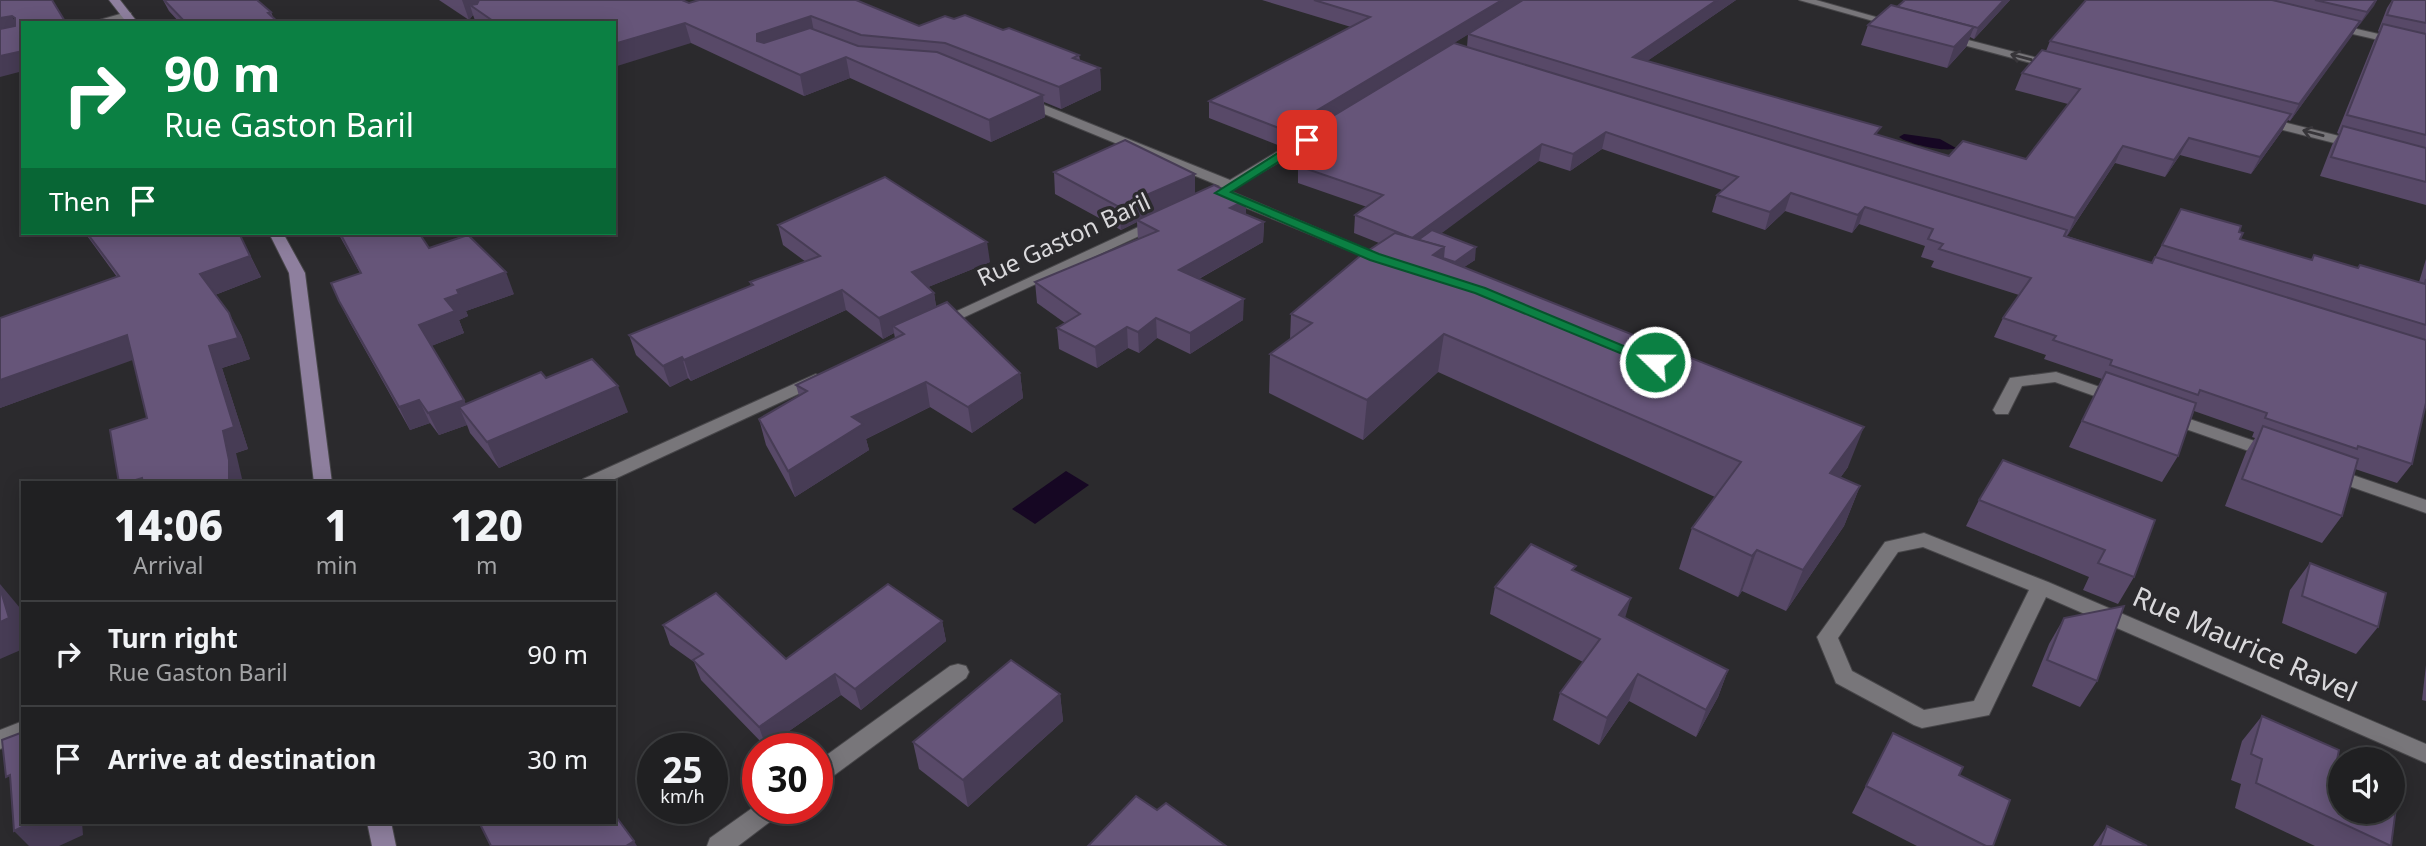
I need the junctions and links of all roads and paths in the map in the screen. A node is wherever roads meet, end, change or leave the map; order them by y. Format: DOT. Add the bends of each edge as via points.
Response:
graph roads {
  1 [pos="114,0"];
  2 [pos="1804,0"];
  3 [pos="130,19"];
  4 [pos="112,21"];
  5 [pos="2321,24"];
  6 [pos="1912,28"];
  7 [pos="1926,32"];
  8 [pos="2426,48"];
  9 [pos="2074,71"];
  10 [pos="1017,98"];
  11 [pos="2250,117"];
  12 [pos="1335,123"];
  13 [pos="2372,149"];
  14 [pos="1227,189"];
  15 [pos="277,235"];
  16 [pos="1401,265"];
  17 [pos="919,332"];
  18 [pos="830,373"];
  19 [pos="2002,410"];
  20 [pos="2286,458"];
  21 [pos="2311,467"];
  22 [pos="323,481"];
  23 [pos="594,481"];
  24 [pos="2426,507"];
  25 [pos="2041,587"];
  26 [pos="958,672"];
  27 [pos="21,731"];
  28 [pos="0,740"];
  29 [pos="2426,754"];
  30 [pos="833,763"];
  31 [pos="379,824"];
  32 [pos="749,824"];
  33 [pos="384,846"];
  34 [pos="719,846"];
  1 -- 3 [label="street"];
  2 -- 6 [label="street"];
  3 -- 4 [label="street"];
  5 -- 8 [label="street"];
  9 -- 7 [label="street, one-way"];
  10 -- 14 [label="street"];
  13 -- 11 [label="street, one-way"];
  12 -- 14 [label="street, Rue Gaston Baril"];
  14 -- 16 [label="street"];
  14 -- 17 [label="street, Rue Gaston Baril"];
  15 -- 22 [label="street" via="297,273"];
  18 -- 23 [label="street"];
  19 -- 20 [label="street" via="2016,382 2056,377"];
  21 -- 24 [label="street"];
  25 -- 25 [label="street, Rue Maurice Ravel" via="1981,709 1922,719 1844,677 1827,637 1892,547 1924,540"];
  25 -- 29 [label="street, Rue Maurice Ravel"];
  26 -- 30 [label="street"];
  27 -- 28 [label="street"];
  31 -- 33 [label="street"];
  32 -- 34 [label="street"];
}
